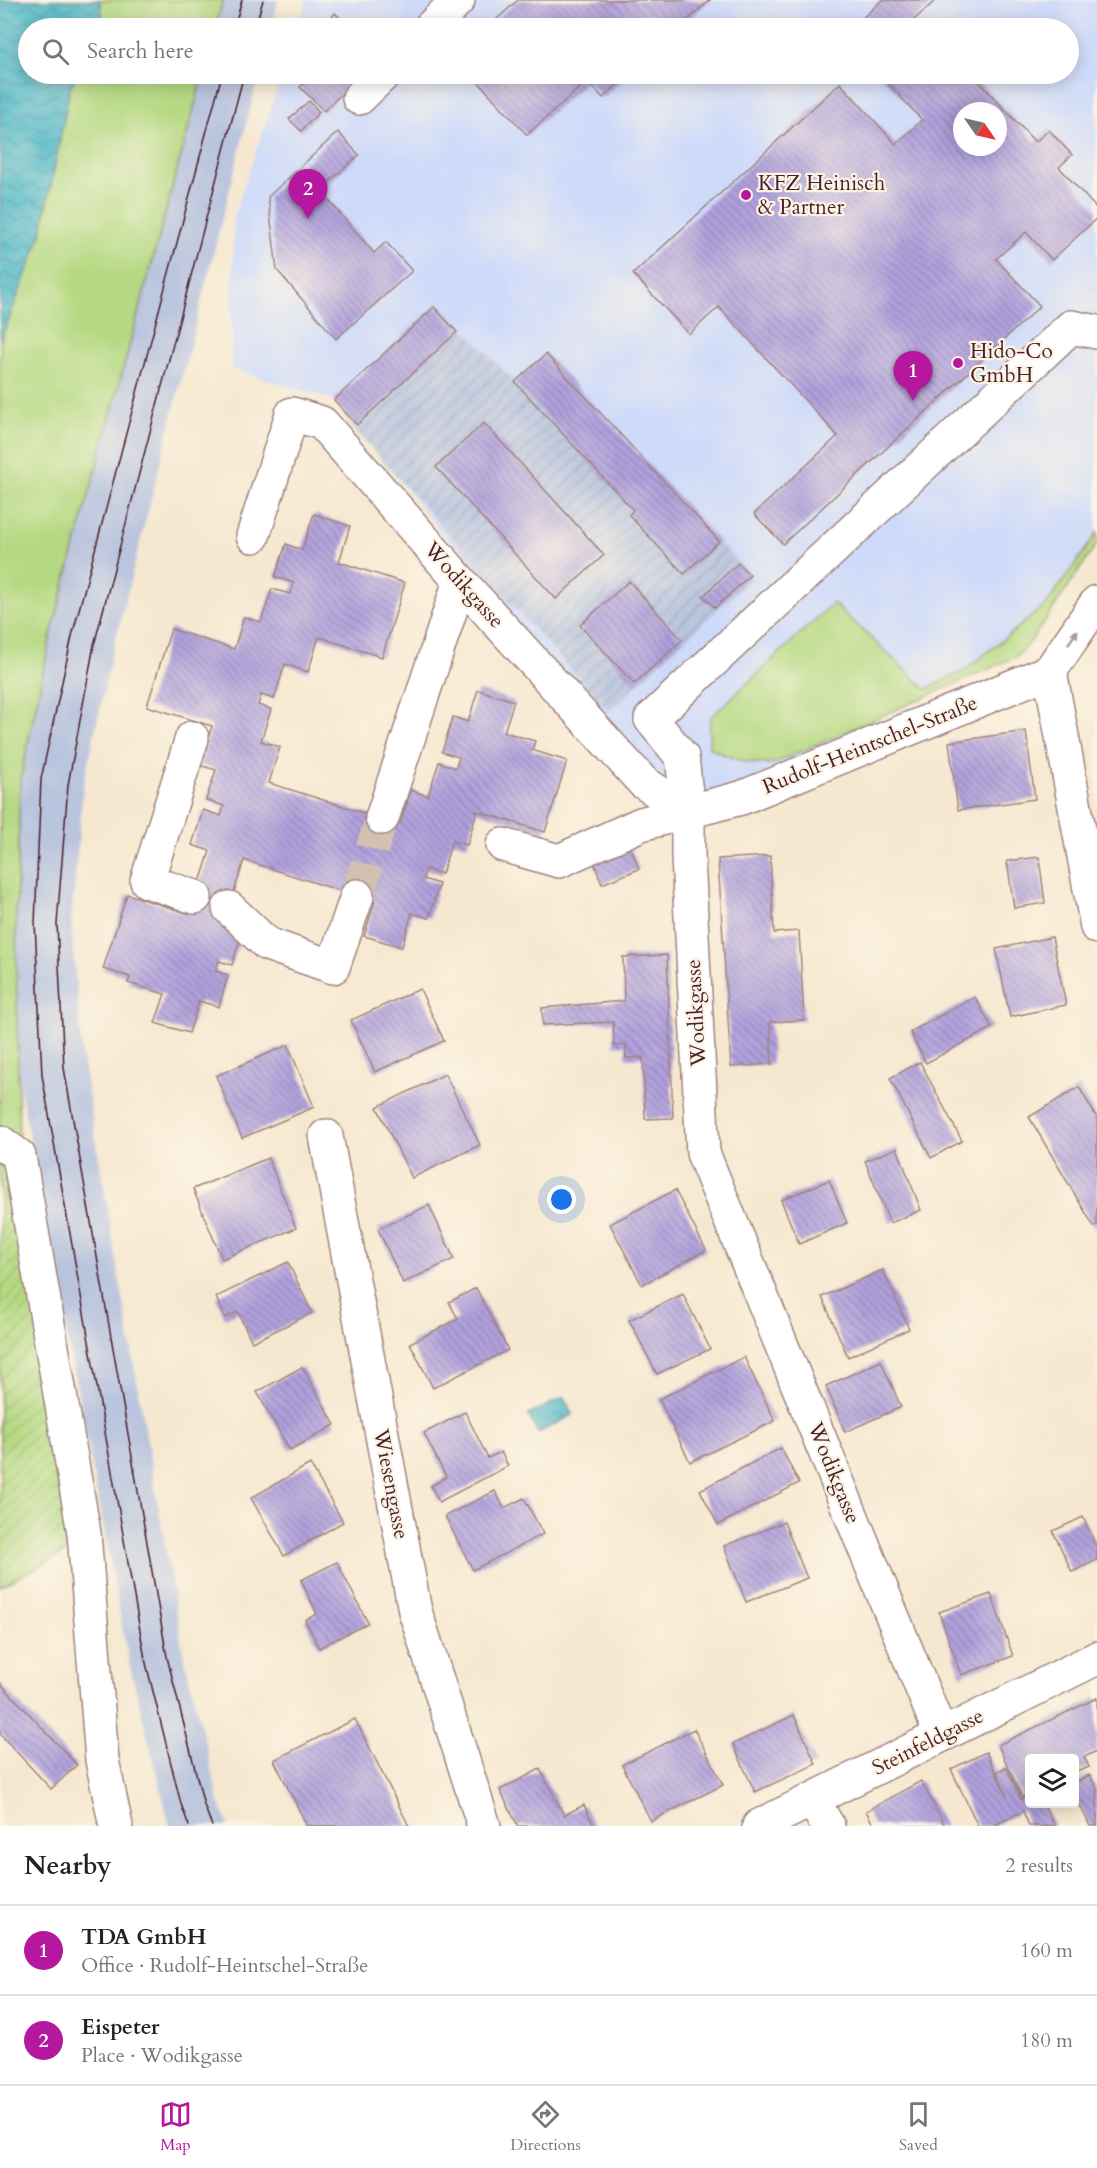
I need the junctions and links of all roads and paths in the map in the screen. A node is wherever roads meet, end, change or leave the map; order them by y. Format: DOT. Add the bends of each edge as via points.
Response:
graph roads {
  1 [pos="458,0"];
  2 [pos="440,18"];
  3 [pos="374,84"];
  4 [pos="359,98"];
  5 [pos="1097,332"];
  6 [pos="253,536"];
  7 [pos="460,581"];
  8 [pos="1097,602"];
  9 [pos="1050,671"];
  10 [pos="192,738"];
  11 [pos="688,812"];
  12 [pos="382,818"];
  13 [pos="503,845"];
  14 [pos="357,896"];
  15 [pos="195,897"];
  16 [pos="229,908"];
  17 [pos="1097,927"];
  18 [pos="326,1136"];
  19 [pos="0,1142"];
  20 [pos="1097,1658"];
  21 [pos="941,1735"];
  22 [pos="820,1813"];
  23 [pos="116,1826"];
  24 [pos="484,1826"];
  25 [pos="759,1826"];
  1 -- 2 [label="street"];
  3 -- 4 [label="street"];
  5 -- 11 [label="street" via="1071,327 651,719 682,757"];
  6 -- 7 [label="street, Wodikgasse" via="292,414 322,423"];
  7 -- 11 [label="street, Wodikgasse" via="643,782"];
  7 -- 12 [label="street"];
  9 -- 8 [label="street, one-way"];
  9 -- 11 [label="street, Rudolf-Heintschel-Straße" via="741,798"];
  9 -- 17 [label="street"];
  10 -- 15 [label="street" via="147,881"];
  11 -- 13 [label="street, Rudolf-Heintschel-Straße" via="640,824 559,861"];
  11 -- 21 [label="street, Wodikgasse" via="703,1153"];
  14 -- 16 [label="street" via="333,968 267,944"];
  18 -- 24 [label="street, Wiesengasse" via="415,1611"];
  19 -- 23 [label="street" via="19,1156 64,1408 84,1533 102,1760"];
  20 -- 21 [label="street, Steinfeldgasse"];
  21 -- 22 [label="street, Steinfeldgasse"];
  22 -- 25 [label="street, Steinfeldgasse"];
}
